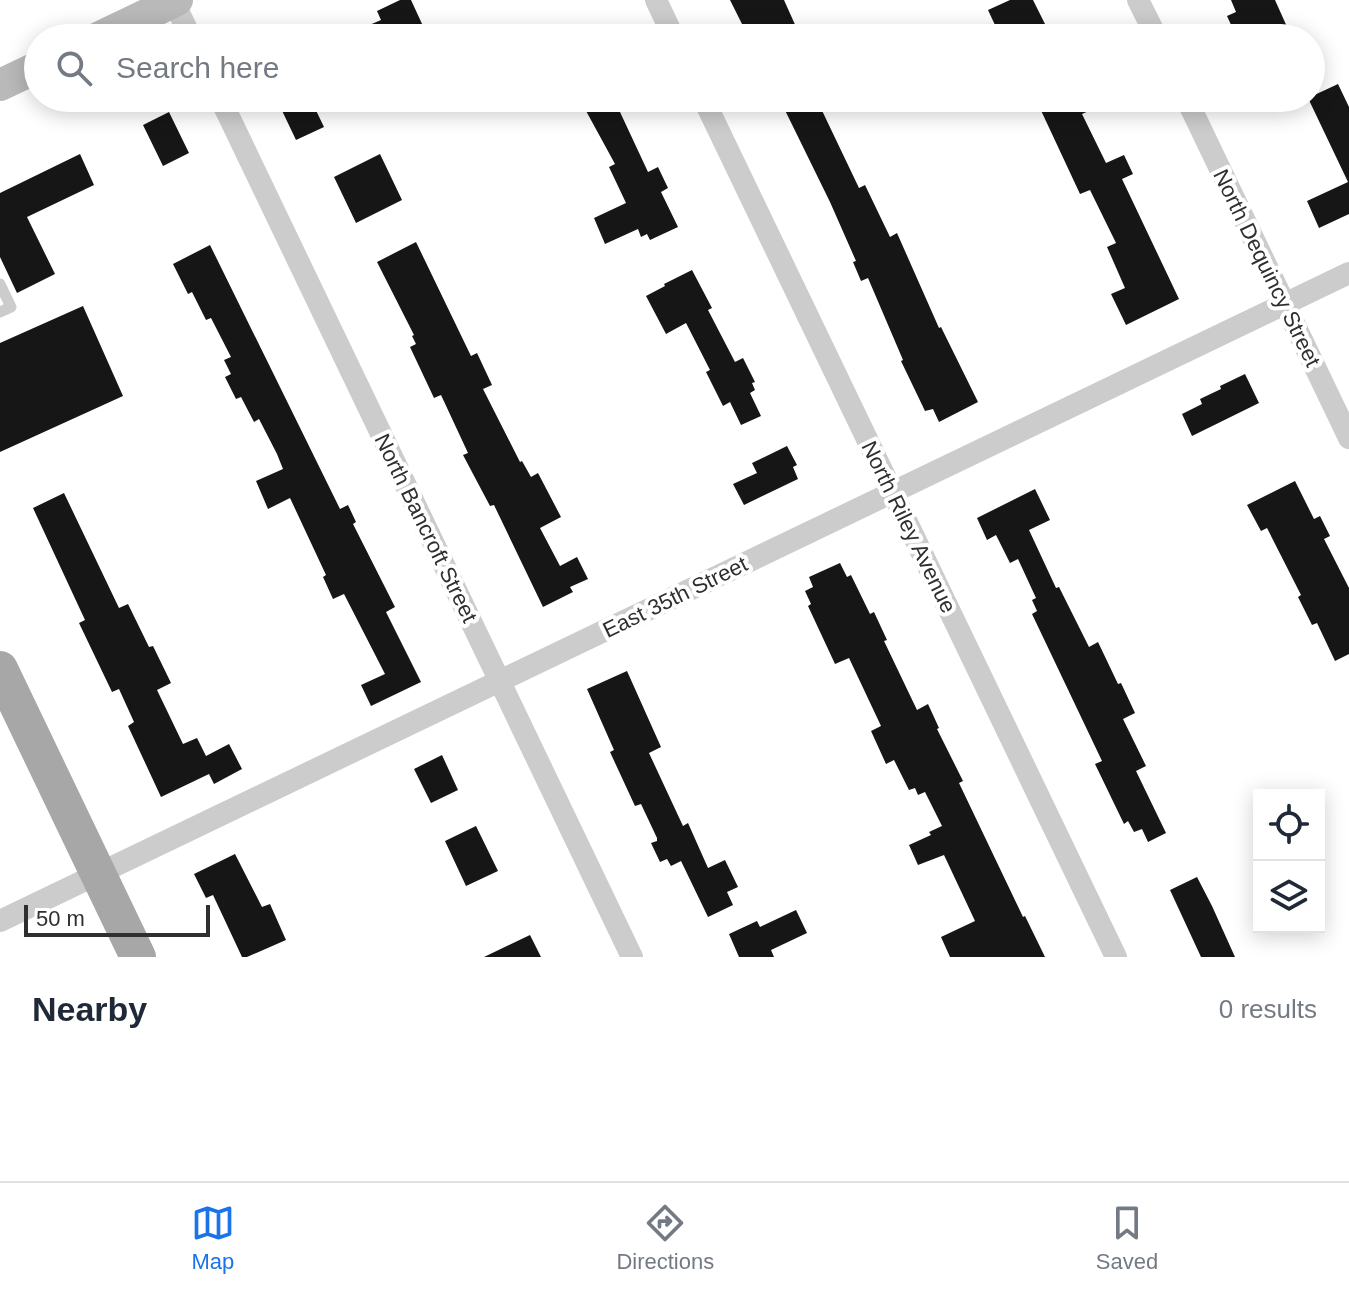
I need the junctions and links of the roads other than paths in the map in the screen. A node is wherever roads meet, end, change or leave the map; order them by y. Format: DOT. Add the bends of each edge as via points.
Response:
graph roads {
  1 [pos="656,0"];
  2 [pos="1138,0"];
  3 [pos="175,1"];
  4 [pos="127,24"];
  5 [pos="185,24"];
  6 [pos="667,24"];
  7 [pos="1150,24"];
  8 [pos="24,74"];
  9 [pos="0,85"];
  10 [pos="227,112"];
  11 [pos="710,112"];
  12 [pos="1193,112"];
  13 [pos="1349,273"];
  14 [pos="0,284"];
  15 [pos="1285,304"];
  16 [pos="0,312"];
  17 [pos="1349,438"];
  18 [pos="893,492"];
  19 [pos="0,669"];
  20 [pos="499,681"];
  21 [pos="98,875"];
  22 [pos="0,921"];
  23 [pos="138,957"];
  24 [pos="632,957"];
  25 [pos="1116,957"];
  1 -- 6 [label="street"];
  2 -- 7 [label="street"];
  3 -- 4 [label="main road"];
  3 -- 5 [label="street"];
  8 -- 9 [label="main road"];
  10 -- 20 [label="street, North Bancroft Street"];
  11 -- 18 [label="street, North Riley Avenue"];
  12 -- 15 [label="street, North Dequincy Street"];
  13 -- 15 [label="street, East 35th Street"];
  14 -- 16 [label="lane" via="11,307"];
  15 -- 17 [label="street, North Dequincy Street"];
  15 -- 18 [label="street, East 35th Street"];
  18 -- 20 [label="street, East 35th Street"];
  18 -- 25 [label="street, North Riley Avenue"];
  19 -- 21 [label="main road"];
  20 -- 21 [label="street, East 35th Street"];
  20 -- 24 [label="street, North Bancroft Street"];
  21 -- 22 [label="street, East 35th Street"];
  21 -- 23 [label="main road"];
}
